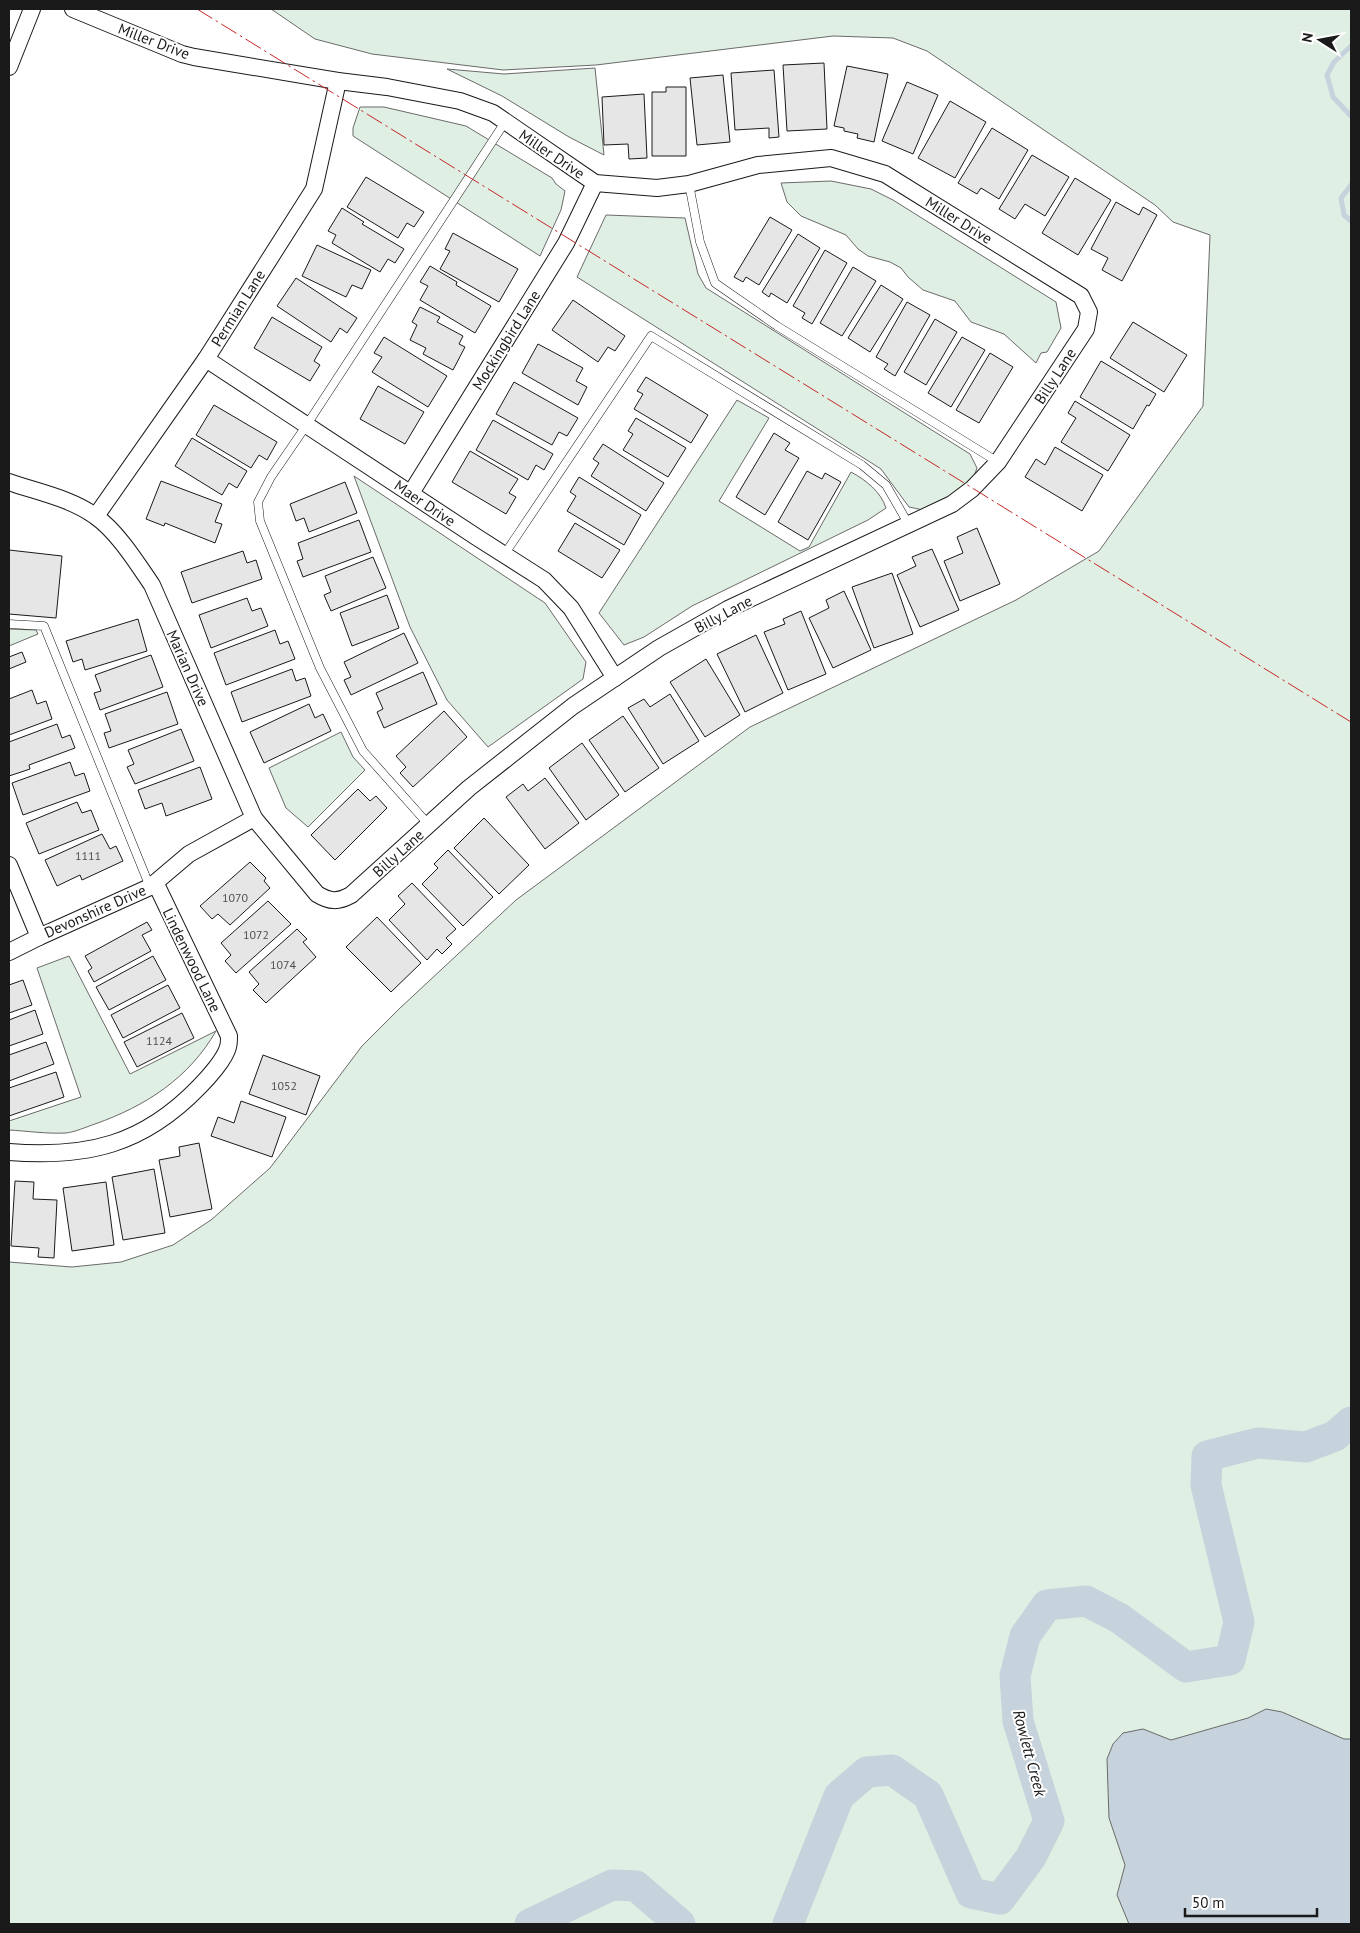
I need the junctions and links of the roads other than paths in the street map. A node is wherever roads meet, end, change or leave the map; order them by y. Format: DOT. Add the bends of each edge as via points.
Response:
graph roads {
  1 [pos="32,9"];
  2 [pos="73,9"];
  3 [pos="9,68"];
  4 [pos="338,81"];
  5 [pos="505,122"];
  6 [pos="595,183"];
  7 [pos="689,184"];
  8 [pos="1089,312"];
  9 [pos="206,359"];
  10 [pos="306,426"];
  11 [pos="998,462"];
  12 [pos="9,482"];
  13 [pos="411,493"];
  14 [pos="96,516"];
  15 [pos="909,525"];
  16 [pos="504,555"];
  17 [pos="9,624"];
  18 [pos="615,678"];
  19 [pos="254,818"];
  20 [pos="429,825"];
  21 [pos="9,866"];
  22 [pos="153,886"];
  23 [pos="327,900"];
  24 [pos="39,936"];
  25 [pos="9,952"];
  26 [pos="9,1152"];
  1 -- 3 [label="street"];
  2 -- 4 [label="street, Miller Drive" via="182,54"];
  4 -- 5 [label="street, Miller Drive" via="388,86 460,101 493,113"];
  4 -- 9 [label="street, Permian Lane" via="314,189"];
  5 -- 6 [label="street, Miller Drive"];
  5 -- 10 [label="lane"];
  6 -- 7 [label="street, Miller Drive" via="657,188"];
  6 -- 13 [label="street, Mockingbird Lane" via="566,243"];
  7 -- 8 [label="street, Miller Drive" via="758,165 831,158 885,174 1080,296"];
  7 -- 11 [label="lane" via="700,242 715,283 777,326"];
  8 -- 11 [label="street, Billy Lane" via="1086,329"];
  9 -- 10 [label="street, Maer Drive"];
  9 -- 14 [label="street, Permian Lane"];
  10 -- 13 [label="street, Maer Drive"];
  10 -- 20 [label="lane" via="258,502 260,521 320,668 363,751"];
  11 -- 15 [label="street, Billy Lane" via="952,504"];
  12 -- 14 [label="street, Marian Drive" via="70,502"];
  13 -- 16 [label="street, Maer Drive"];
  14 -- 19 [label="street, Marian Drive" via="130,552 152,585"];
  15 -- 16 [label="lane" via="886,485 862,465 651,336"];
  15 -- 18 [label="street, Billy Lane" via="728,610 659,648"];
  16 -- 18 [label="street, Maer Drive" via="544,580 571,608"];
  17 -- 22 [label="lane" via="44,626"];
  18 -- 20 [label="street, Billy Lane" via="469,788"];
  19 -- 22 [label="street, Devonshire Drive" via="189,854"];
  19 -- 23 [label="street, Marian Drive" via="317,894"];
  20 -- 23 [label="street, Billy Lane" via="351,895 340,901"];
  21 -- 24 [label="street"];
  22 -- 24 [label="street, Devonshire Drive"];
  22 -- 26 [label="street, Lindenwood Lane" via="229,1036 228,1047 210,1076 184,1103 143,1131 109,1146 80,1152"];
  24 -- 25 [label="street, Devonshire Drive"];
}
